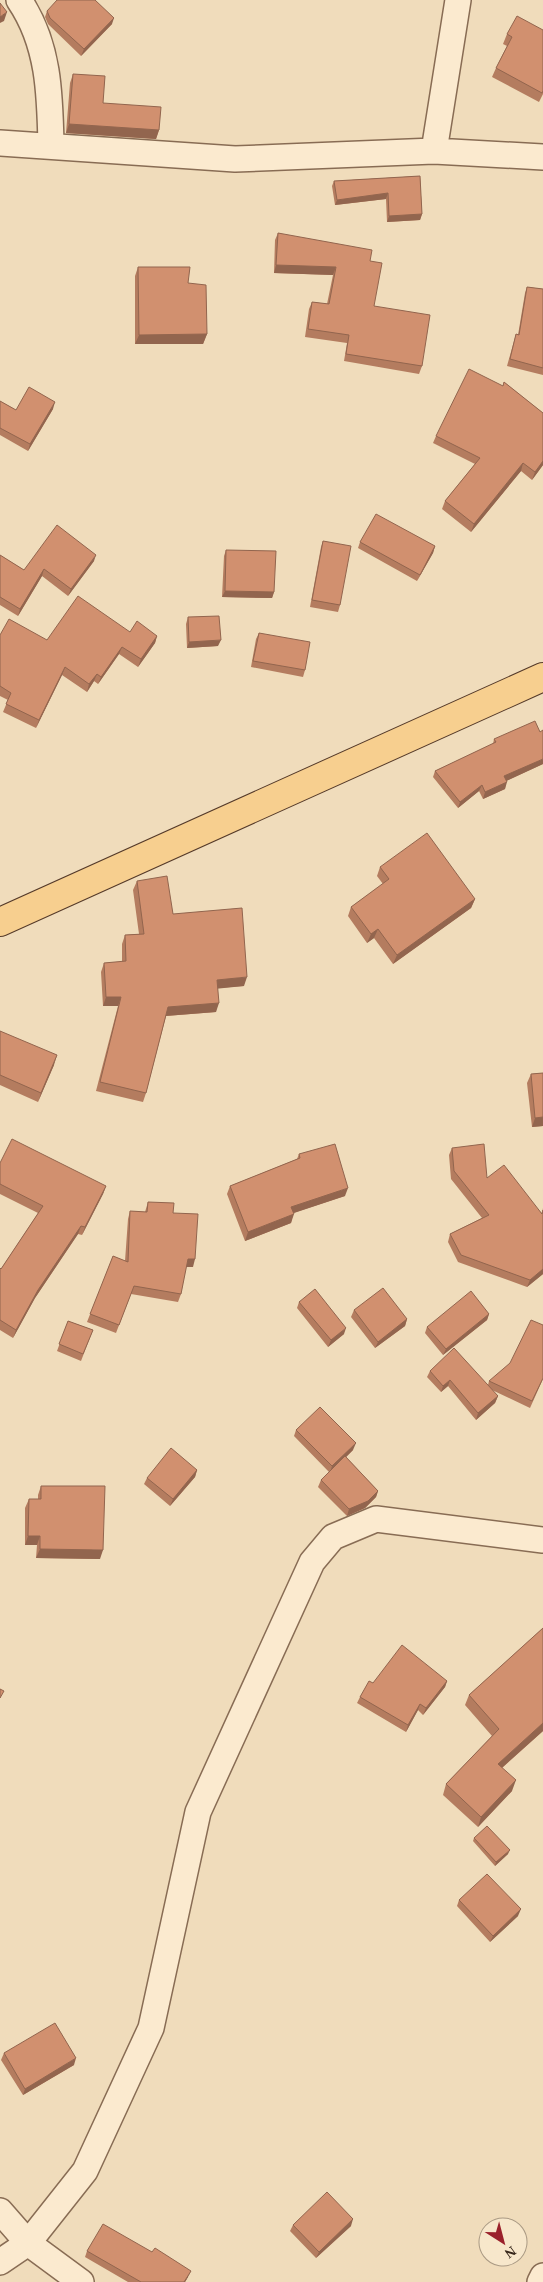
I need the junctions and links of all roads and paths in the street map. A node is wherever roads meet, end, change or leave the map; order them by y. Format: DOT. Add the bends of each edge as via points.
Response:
graph roads {
  1 [pos="19,0"];
  2 [pos="458,0"];
  3 [pos="0,143"];
  4 [pos="51,146"];
  5 [pos="434,151"];
  6 [pos="543,156"];
  7 [pos="543,677"];
  8 [pos="0,922"];
  9 [pos="543,1540"];
  10 [pos="0,2211"];
  11 [pos="28,2243"];
  12 [pos="0,2262"];
  13 [pos="543,2276"];
  14 [pos="81,2282"];
  15 [pos="540,2282"];
  1 -- 4 [label="street" via="28,13 43,53 50,89"];
  2 -- 5 [label="street"];
  3 -- 4 [label="street"];
  4 -- 5 [label="street" via="235,160"];
  5 -- 6 [label="street"];
  7 -- 8 [label="main road"];
  9 -- 11 [label="street" via="376,1520 333,1537 312,1562 198,1812 150,2028 85,2172"];
  10 -- 11 [label="street"];
  11 -- 12 [label="street"];
  11 -- 14 [label="street"];
  13 -- 15 [label="street"];
}
